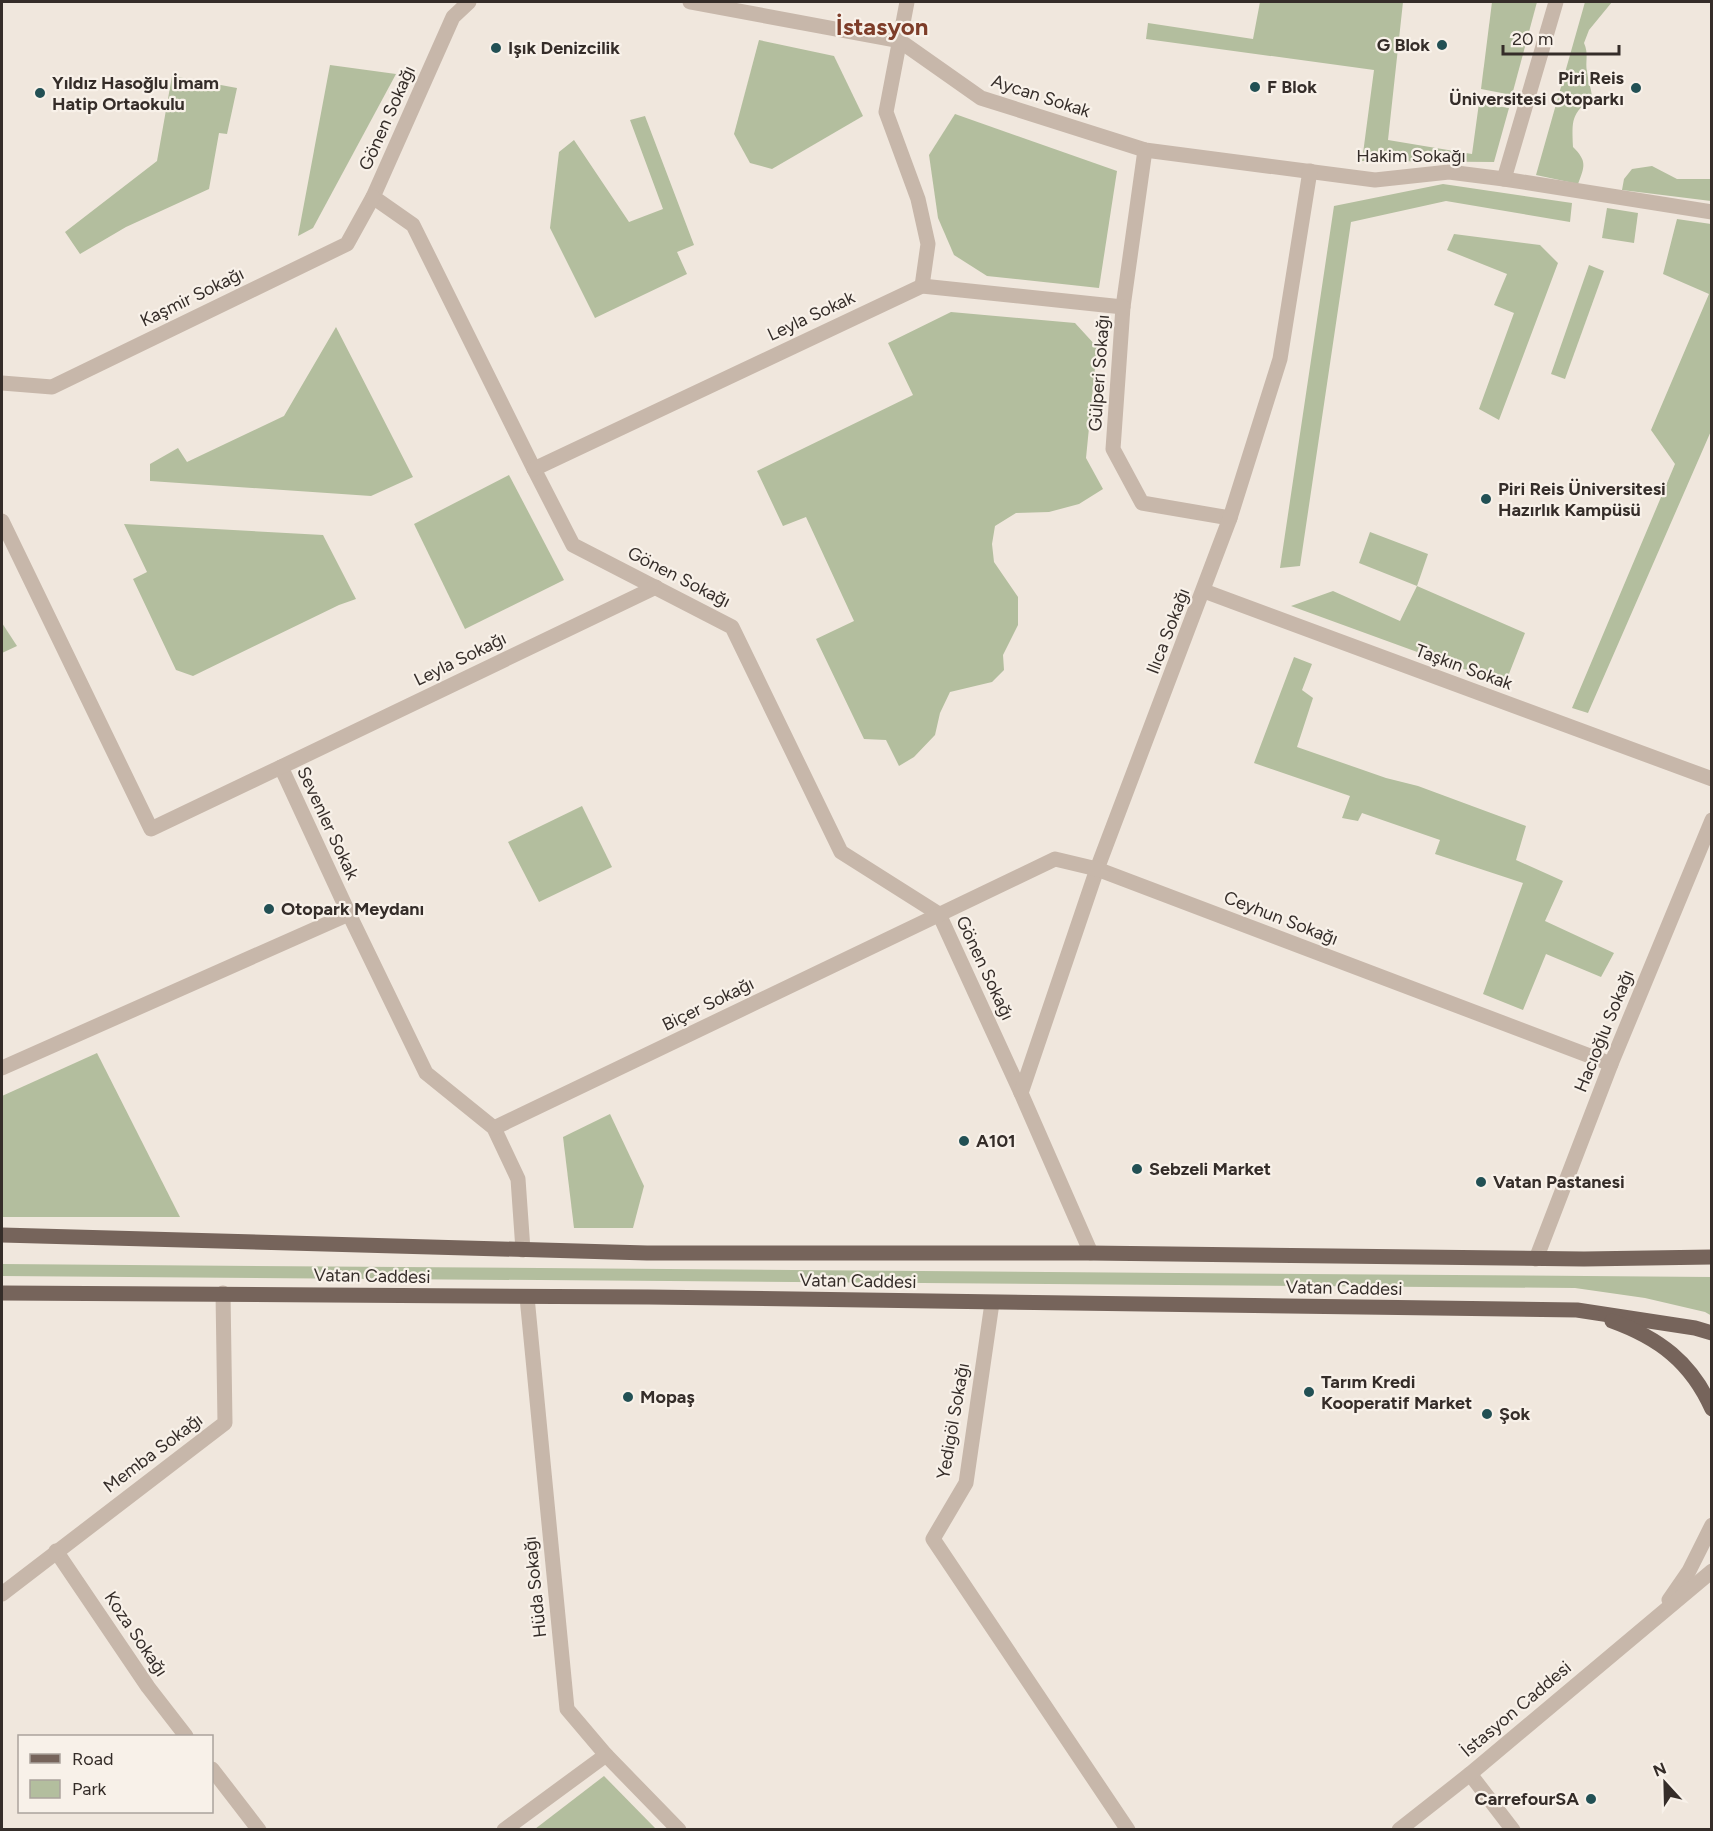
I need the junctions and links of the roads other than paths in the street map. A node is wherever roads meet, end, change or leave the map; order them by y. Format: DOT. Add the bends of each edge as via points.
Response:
graph roads {
  1 [pos="469,2"];
  2 [pos="690,2"];
  3 [pos="907,2"];
  4 [pos="1556,2"];
  5 [pos="900,41"];
  6 [pos="1145,150"];
  7 [pos="1310,171"];
  8 [pos="1504,179"];
  9 [pos="373,197"];
  10 [pos="1712,212"];
  11 [pos="922,286"];
  12 [pos="1123,308"];
  13 [pos="2,382"];
  14 [pos="534,469"];
  15 [pos="1230,518"];
  16 [pos="2,521"];
  17 [pos="656,587"];
  18 [pos="1204,591"];
  19 [pos="281,767"];
  20 [pos="1712,779"];
  21 [pos="1712,820"];
  22 [pos="1097,869"];
  23 [pos="349,914"];
  24 [pos="939,914"];
  25 [pos="1611,1064"];
  26 [pos="2,1068"];
  27 [pos="1021,1093"];
  28 [pos="494,1128"];
  29 [pos="2,1234"];
  30 [pos="523,1250"];
  31 [pos="1091,1253"];
  32 [pos="1712,1257"];
  33 [pos="1536,1258"];
  34 [pos="2,1293"];
  35 [pos="223,1293"];
  36 [pos="527,1297"];
  37 [pos="992,1303"];
  38 [pos="1577,1310"];
  39 [pos="1712,1333"];
  40 [pos="1712,1409"];
  41 [pos="1712,1525"];
  42 [pos="56,1551"];
  43 [pos="1712,1571"];
  44 [pos="2,1594"];
  45 [pos="1657,1617"];
  46 [pos="184,1735"];
  47 [pos="606,1755"];
  48 [pos="213,1770"];
  49 [pos="1470,1774"];
  50 [pos="259,1830"];
  51 [pos="504,1830"];
  52 [pos="679,1830"];
  53 [pos="1128,1830"];
  54 [pos="1399,1830"];
  55 [pos="1513,1830"];
  1 -- 9 [label="street, Gönen Sokağı" via="453,17"];
  2 -- 5 [label="street, Aycan Sokak"];
  3 -- 5 [label="street"];
  4 -- 8 [label="street"];
  5 -- 6 [label="street, Aycan Sokak" via="981,98"];
  5 -- 11 [label="street" via="886,112 918,200 928,244"];
  6 -- 7 [label="street, Hakim Sokağı"];
  6 -- 12 [label="street, Gülperi Sokağı"];
  7 -- 8 [label="street, Hakim Sokağı" via="1375,180 1449,172"];
  7 -- 15 [label="street, Ilıca Sokağı" via="1280,358"];
  8 -- 10 [label="street, Hakim Sokağı"];
  9 -- 13 [label="street, Kaşmir Sokağı" via="347,244 52,387"];
  9 -- 14 [label="street, Gönen Sokağı" via="413,225"];
  11 -- 12 [label="street"];
  11 -- 14 [label="street, Leyla Sokak"];
  12 -- 15 [label="street, Gülperi Sokağı" via="1113,449 1142,503"];
  14 -- 17 [label="street, Gönen Sokağı" via="573,545"];
  15 -- 18 [label="street, Ilıca Sokağı"];
  16 -- 19 [label="street, Sevenler Sokak" via="151,829"];
  17 -- 19 [label="street, Leyla Sokağı"];
  17 -- 24 [label="street, Gönen Sokağı" via="732,627 841,852"];
  18 -- 20 [label="street, Taşkın Sokak"];
  18 -- 22 [label="street, Ilıca Sokağı"];
  19 -- 23 [label="street, Sevenler Sokak"];
  21 -- 25 [label="street, Hacıoğlu Sokağı"];
  22 -- 24 [label="street, Ceyhun Sokağı" via="1055,859"];
  22 -- 25 [label="street, Ceyhun Sokağı"];
  22 -- 27 [label="street, Ilıca Sokağı"];
  23 -- 26 [label="street"];
  23 -- 28 [label="street, Sevenler Sokak" via="426,1073"];
  24 -- 27 [label="street, Gönen Sokağı"];
  24 -- 28 [label="street, Biçer Sokağı"];
  25 -- 33 [label="street, Hacıoğlu Sokağı"];
  27 -- 31 [label="street, Gönen Sokağı"];
  28 -- 30 [label="street, Sevenler Sokak" via="518,1179"];
  29 -- 30 [label="main road, Vatan Caddesi"];
  30 -- 31 [label="main road, Vatan Caddesi"];
  31 -- 33 [label="main road, Vatan Caddesi"];
  32 -- 33 [label="main road, Vatan Caddesi"];
  34 -- 35 [label="main road, Vatan Caddesi"];
  35 -- 36 [label="main road, Vatan Caddesi"];
  35 -- 42 [label="street, Memba Sokağı" via="225,1423"];
  36 -- 37 [label="main road, Vatan Caddesi"];
  36 -- 47 [label="street, Hüda Sokağı" via="567,1709"];
  37 -- 38 [label="main road, Vatan Caddesi"];
  37 -- 53 [label="street, Yedigöl Sokağı" via="966,1483 933,1539"];
  38 -- 39 [label="main road, Vatan Caddesi"];
  38 -- 40 [label="main road" via="1659,1342 1679,1359"];
  41 -- 45 [label="street" via="1689,1571"];
  42 -- 44 [label="street, Memba Sokağı"];
  42 -- 46 [label="street, Koza Sokağı"];
  43 -- 45 [label="street, İstasyon Caddesi"];
  45 -- 49 [label="street, İstasyon Caddesi"];
  47 -- 51 [label="street"];
  47 -- 52 [label="street, Hüda Sokağı"];
  48 -- 50 [label="street"];
  49 -- 54 [label="street, İstasyon Caddesi"];
  49 -- 55 [label="street"];
}
